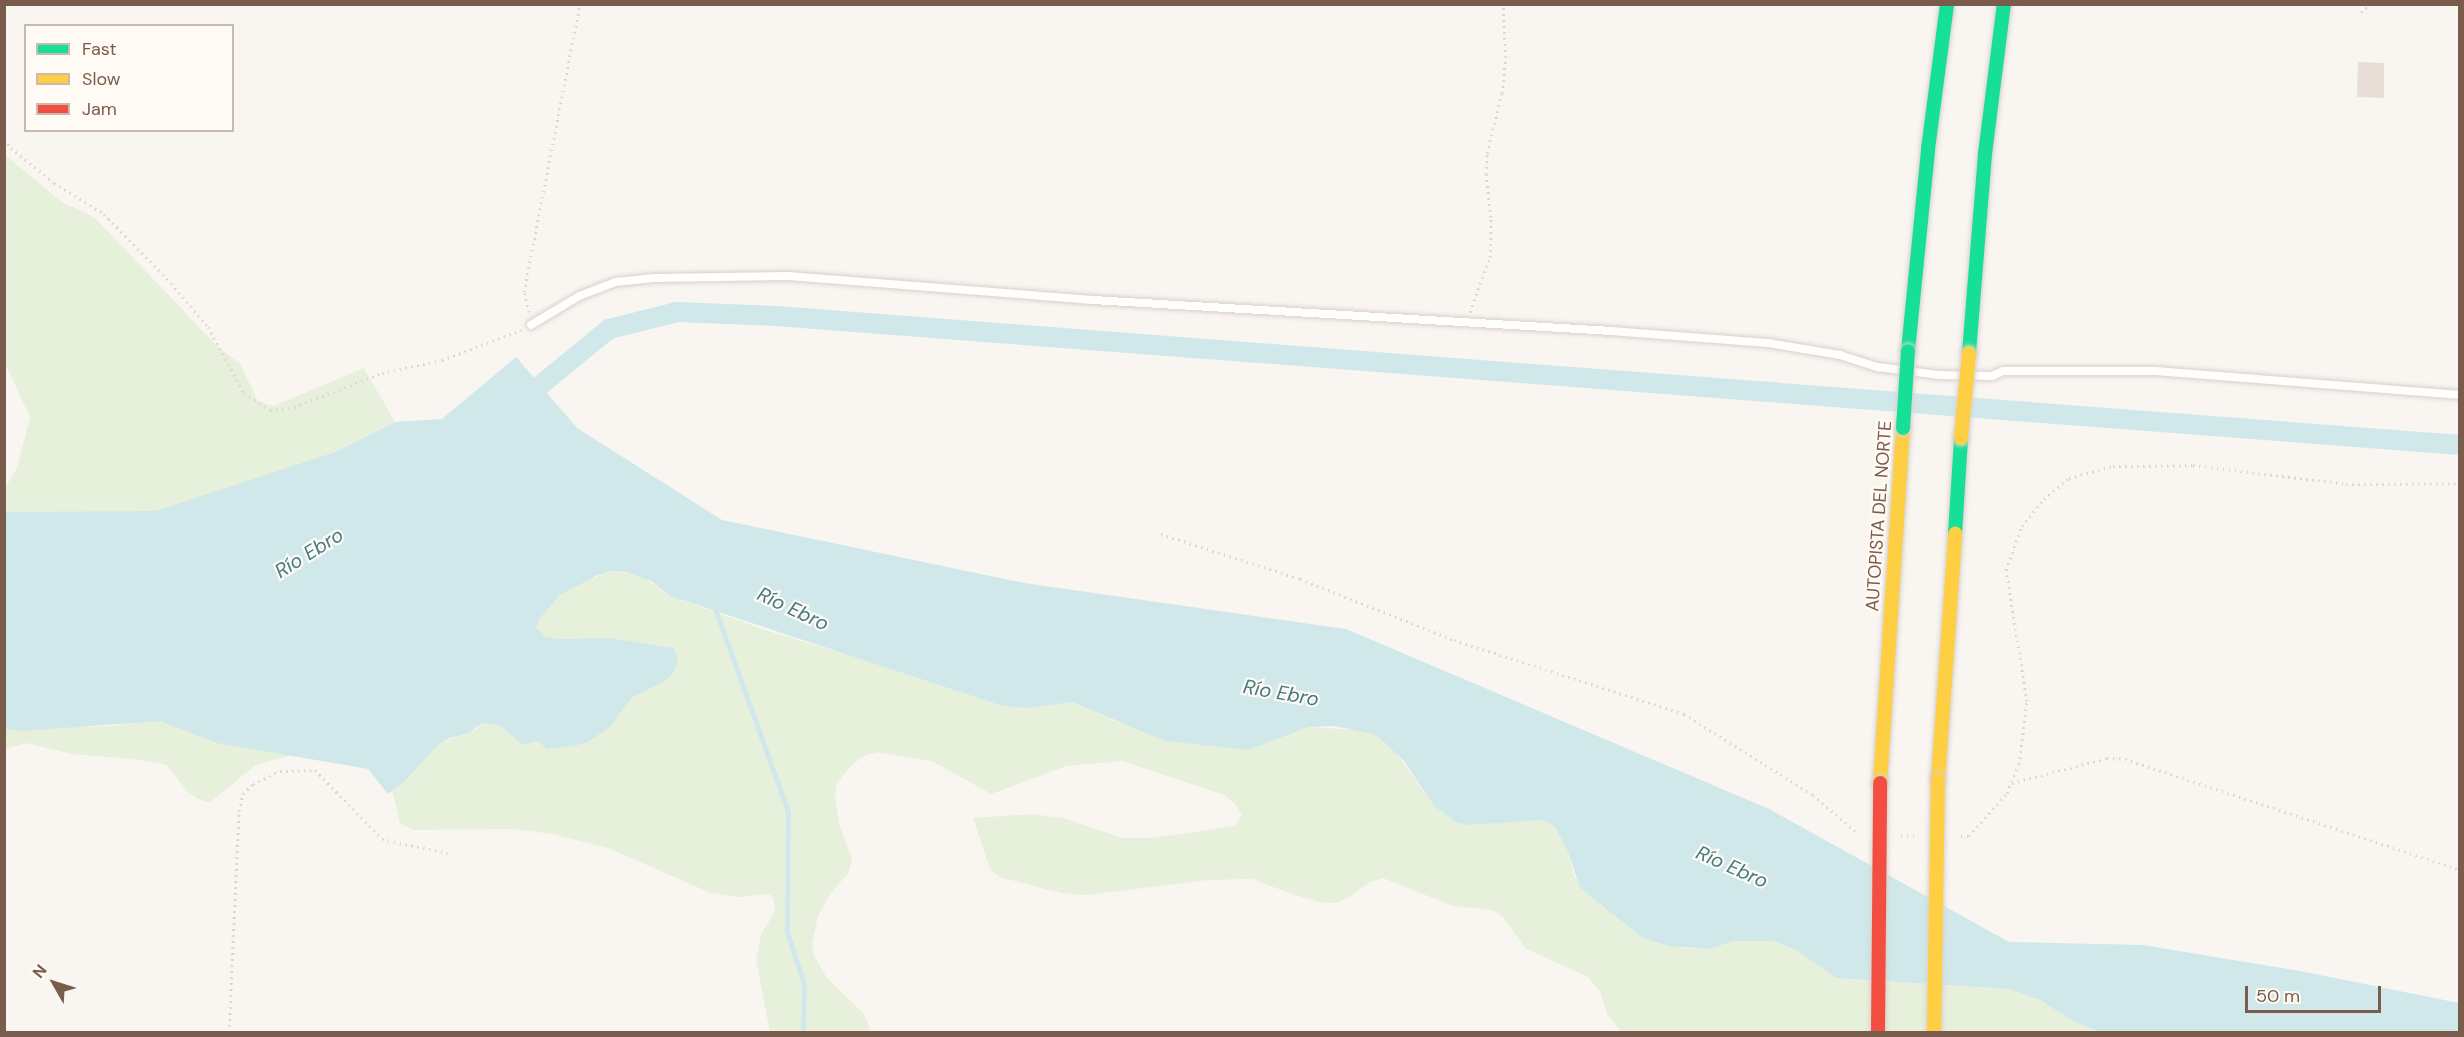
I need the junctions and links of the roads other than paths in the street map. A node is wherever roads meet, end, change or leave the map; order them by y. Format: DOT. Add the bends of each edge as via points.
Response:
graph roads {
  1 [pos="1947,4"];
  2 [pos="2004,4"];
  3 [pos="531,325"];
  4 [pos="2460,394"];
  5 [pos="1878,1032"];
  6 [pos="1934,1032"];
  1 -- 5 [label="highway, AUTOPISTA DEL NORTE, bridge" via="1908,351 1880,783"];
  2 -- 6 [label="highway, bridge" via="1985,154 1961,438 1938,780"];
  3 -- 4 [label="lane" via="579,296 616,282 788,276 1093,300 1768,343 1840,355 1878,367 1939,375 2156,371"];
}
